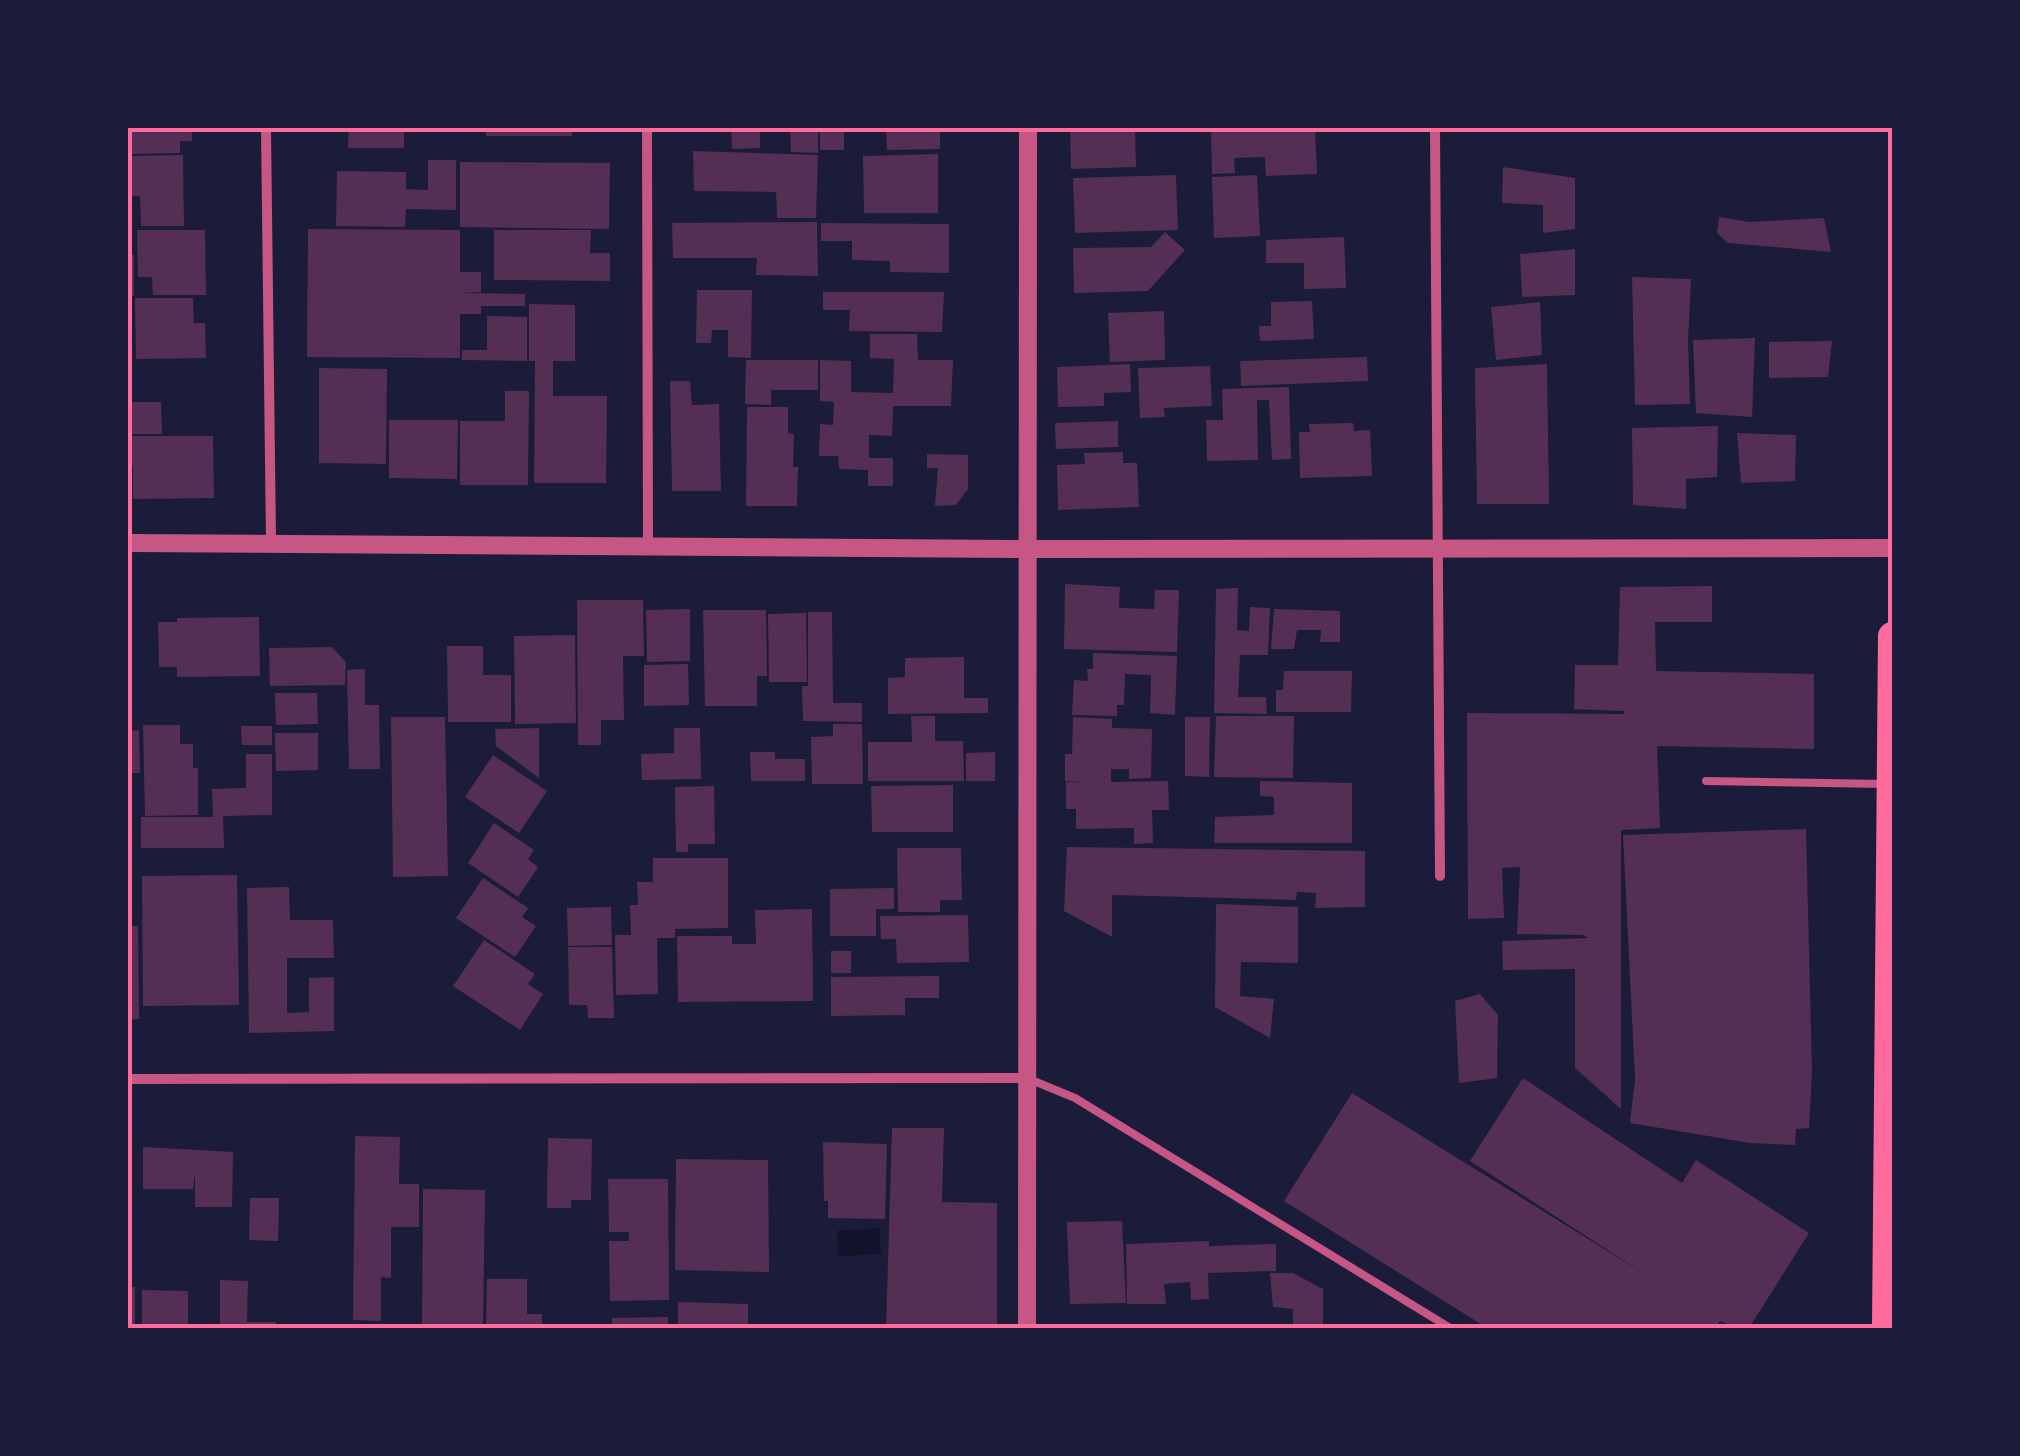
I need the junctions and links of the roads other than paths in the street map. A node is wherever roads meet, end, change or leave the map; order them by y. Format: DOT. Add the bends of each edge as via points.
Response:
graph roads {
  1 [pos="266,128"];
  2 [pos="647,128"];
  3 [pos="1028,128"];
  4 [pos="1436,128"];
  5 [pos="128,542"];
  6 [pos="271,543"];
  7 [pos="648,546"];
  8 [pos="1437,548"];
  9 [pos="1892,548"];
  10 [pos="1028,550"];
  11 [pos="1892,636"];
  12 [pos="1706,781"];
  13 [pos="1891,784"];
  14 [pos="1440,876"];
  15 [pos="128,1078"];
  16 [pos="1026,1078"];
  17 [pos="1027,1328"];
  18 [pos="1450,1328"];
  19 [pos="1886,1328"];
  1 -- 6 [label="street"];
  2 -- 7 [label="street"];
  3 -- 10 [label="street"];
  4 -- 8 [label="street"];
  5 -- 6 [label="street"];
  6 -- 7 [label="street"];
  7 -- 10 [label="street"];
  8 -- 9 [label="street"];
  8 -- 10 [label="street"];
  8 -- 14 [label="street"];
  10 -- 16 [label="street"];
  11 -- 13 [label="highway"];
  12 -- 13 [label="lane"];
  13 -- 19 [label="highway"];
  15 -- 16 [label="street"];
  16 -- 17 [label="street"];
  16 -- 18 [label="lane" via="1075,1098"];
}
